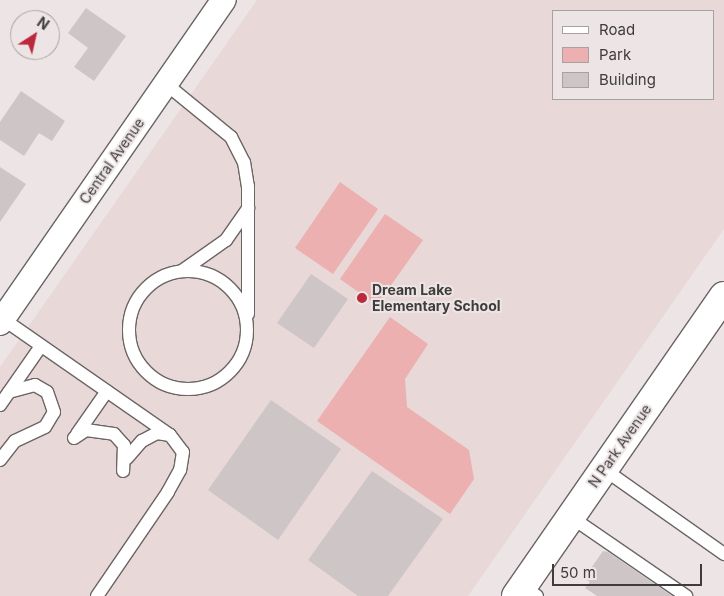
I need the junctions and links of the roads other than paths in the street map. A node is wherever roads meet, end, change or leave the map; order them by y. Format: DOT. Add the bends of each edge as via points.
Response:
graph roads {
  1 [pos="224,0"];
  2 [pos="166,84"];
  3 [pos="248,208"];
  4 [pos="182,271"];
  5 [pos="724,296"];
  6 [pos="1,321"];
  7 [pos="248,330"];
  8 [pos="41,346"];
  9 [pos="107,391"];
  10 [pos="9,392"];
  11 [pos="0,405"];
  12 [pos="170,435"];
  13 [pos="127,458"];
  14 [pos="0,460"];
  15 [pos="605,470"];
  16 [pos="123,471"];
  17 [pos="571,517"];
  18 [pos="724,554"];
  19 [pos="525,593"];
  20 [pos="96,596"];
  21 [pos="686,596"];
  1 -- 2 [label="street, Central Avenue"];
  2 -- 3 [label="lane" via="231,137 244,162"];
  2 -- 6 [label="street, Central Avenue"];
  3 -- 4 [label="lane" via="226,240"];
  3 -- 7 [label="lane"];
  4 -- 7 [label="lane" via="219,279 234,292"];
  4 -- 7 [label="lane" via="148,286 133,309 129,337 144,371 179,389 219,382 245,351"];
  5 -- 15 [label="main road, N Park Avenue"];
  6 -- 8 [label="lane"];
  8 -- 9 [label="lane"];
  8 -- 10 [label="lane"];
  9 -- 12 [label="lane"];
  9 -- 13 [label="lane" via="74,438 86,430 114,434 124,445"];
  10 -- 11 [label="lane"];
  10 -- 14 [label="lane" via="35,385 47,392 54,412 46,427 15,441"];
  12 -- 13 [label="lane" via="157,433 142,441"];
  12 -- 20 [label="lane" via="183,452 180,470"];
  13 -- 16 [label="lane"];
  15 -- 17 [label="main road, N Park Avenue"];
  15 -- 18 [label="lane"];
  17 -- 19 [label="main road, N Park Avenue"];
  17 -- 21 [label="lane"];
}
